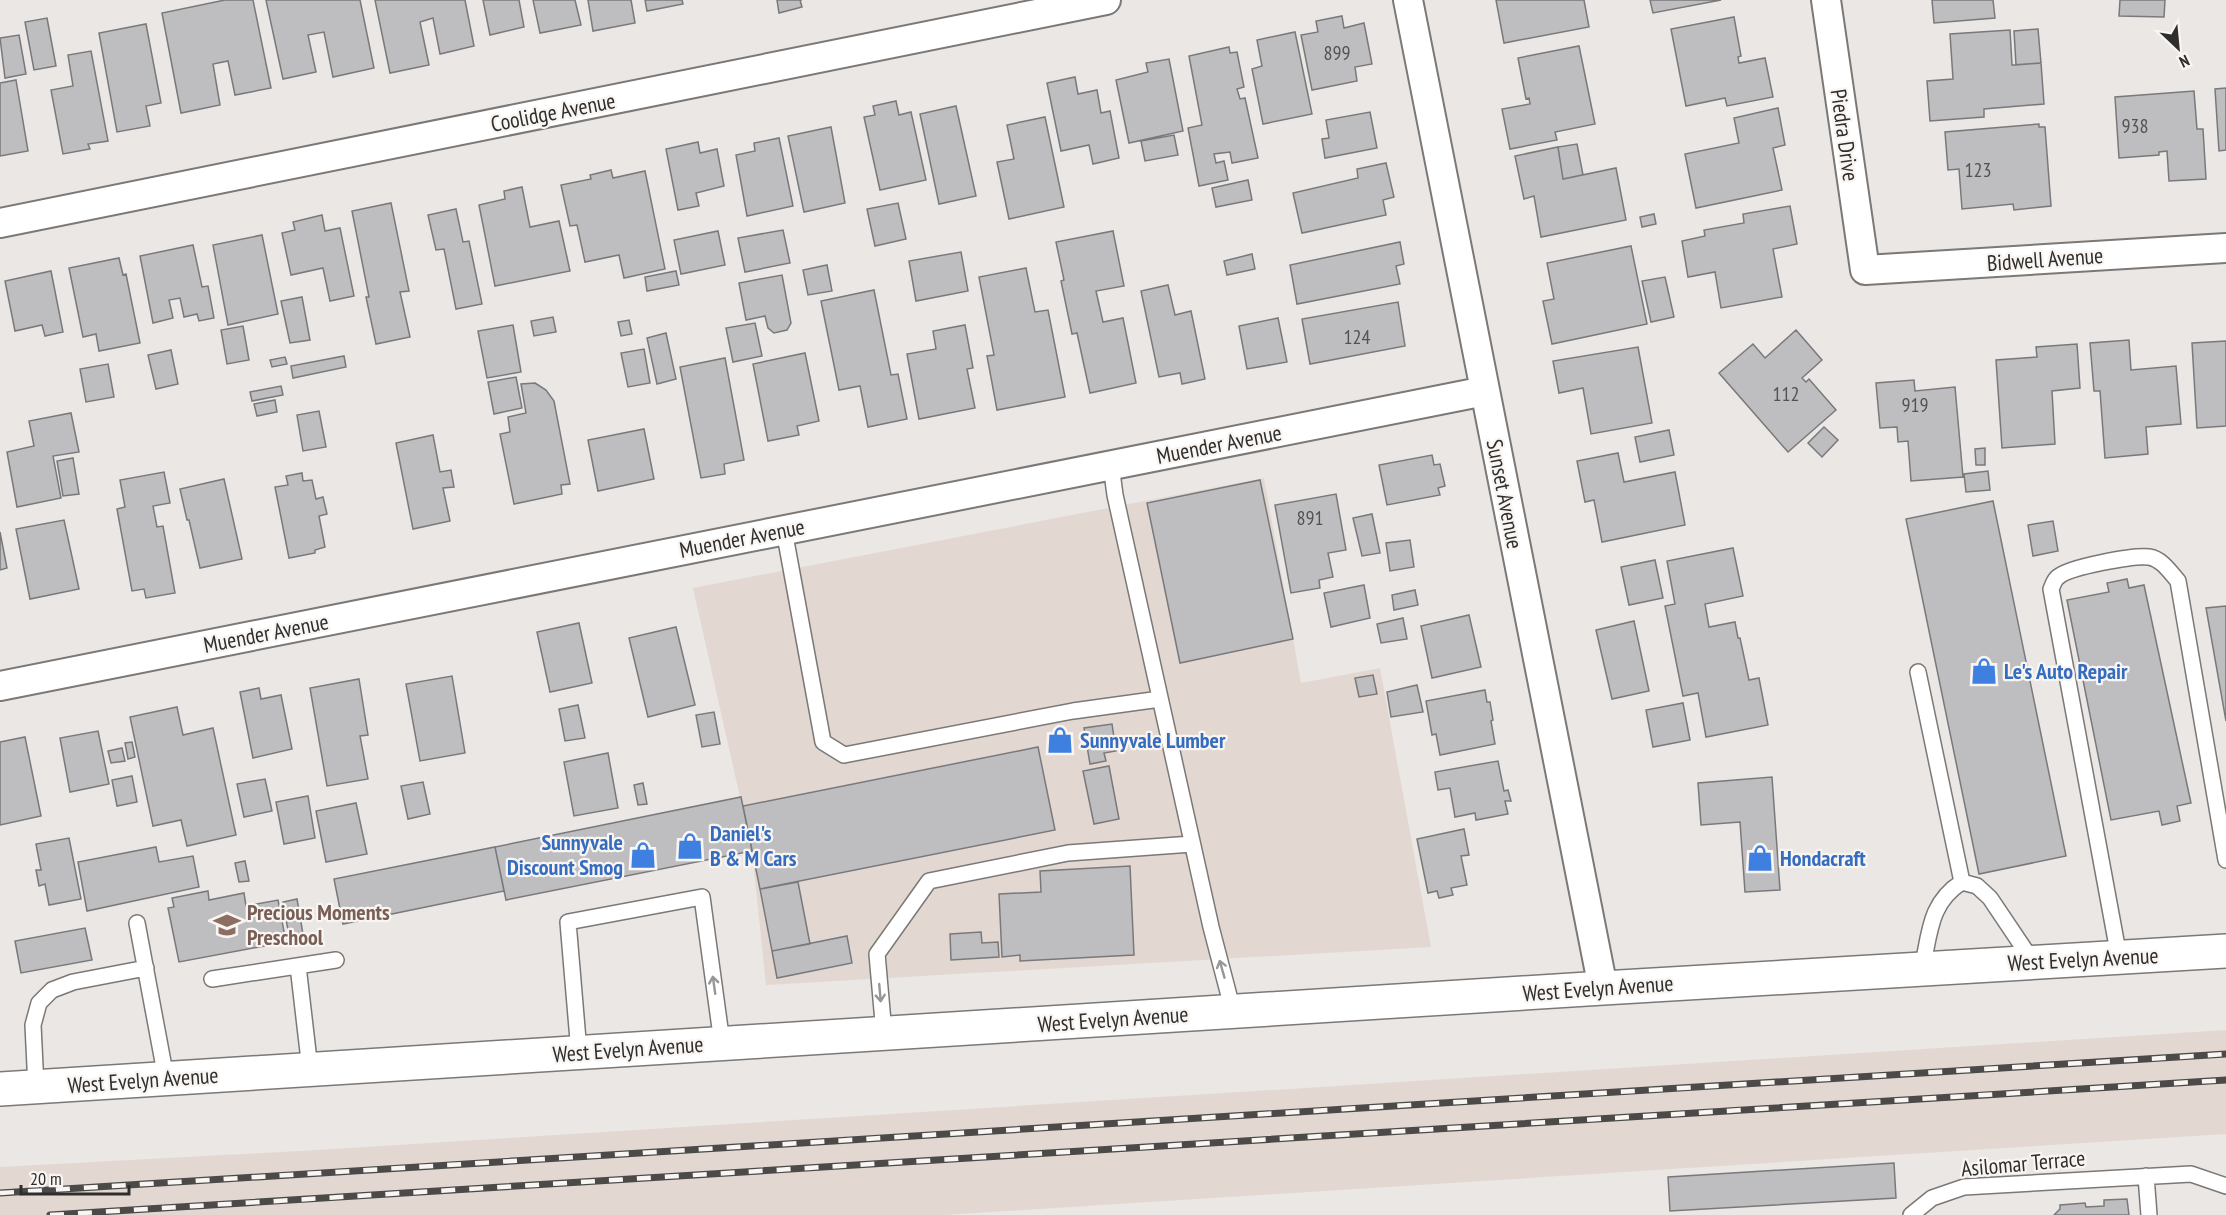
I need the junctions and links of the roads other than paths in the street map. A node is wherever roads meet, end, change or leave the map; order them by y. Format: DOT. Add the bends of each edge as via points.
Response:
graph roads {
  1 [pos="1106,0"];
  2 [pos="1408,0"];
  3 [pos="1826,0"];
  4 [pos="0,224"];
  5 [pos="2226,248"];
  6 [pos="1865,270"];
  7 [pos="1485,391"];
  8 [pos="1111,465"];
  9 [pos="784,530"];
  10 [pos="1918,672"];
  11 [pos="0,686"];
  12 [pos="1160,699"];
  13 [pos="1192,844"];
  14 [pos="2226,860"];
  15 [pos="1962,882"];
  16 [pos="137,922"];
  17 [pos="2226,951"];
  18 [pos="2119,957"];
  19 [pos="336,960"];
  20 [pos="2033,962"];
  21 [pos="298,966"];
  22 [pos="146,968"];
  23 [pos="1922,969"];
  24 [pos="212,979"];
  25 [pos="1603,988"];
  26 [pos="1233,1011"];
  27 [pos="884,1033"];
  28 [pos="722,1043"];
  29 [pos="579,1052"];
  30 [pos="310,1069"];
  31 [pos="166,1078"];
  32 [pos="36,1087"];
  33 [pos="0,1089"];
  34 [pos="2146,1176"];
  35 [pos="2226,1186"];
  36 [pos="1902,1215"];
  37 [pos="1911,1215"];
  38 [pos="2149,1215"];
  1 -- 4 [label="street, Coolidge Avenue"];
  2 -- 7 [label="street, Sunset Avenue"];
  3 -- 6 [label="street, Piedra Drive"];
  5 -- 6 [label="street, Bidwell Avenue"];
  7 -- 8 [label="street, Muender Avenue"];
  7 -- 25 [label="street, Sunset Avenue"];
  8 -- 9 [label="street, Muender Avenue"];
  8 -- 12 [label="lane"];
  9 -- 11 [label="street, Muender Avenue"];
  9 -- 12 [label="lane" via="823,742 844,755 1073,711"];
  10 -- 15 [label="lane"];
  12 -- 13 [label="lane"];
  26 -- 13 [label="lane, one-way"];
  13 -- 27 [label="lane, one-way" via="1068,853 929,881 877,954"];
  14 -- 18 [label="lane" via="2178,580 2151,557 2117,560 2056,578 2051,589"];
  15 -- 20 [label="lane" via="1977,886 1990,898"];
  15 -- 23 [label="lane" via="1948,891 1937,906"];
  16 -- 22 [label="lane"];
  17 -- 18 [label="main road, West Evelyn Avenue"];
  18 -- 20 [label="main road, West Evelyn Avenue"];
  19 -- 21 [label="lane"];
  20 -- 23 [label="main road, West Evelyn Avenue"];
  21 -- 24 [label="lane"];
  21 -- 30 [label="lane"];
  22 -- 31 [label="lane"];
  22 -- 32 [label="lane" via="73,982 52,990 39,1003 33,1025"];
  23 -- 25 [label="main road, West Evelyn Avenue"];
  25 -- 26 [label="main road, West Evelyn Avenue"];
  26 -- 27 [label="main road, West Evelyn Avenue"];
  27 -- 28 [label="main road, West Evelyn Avenue"];
  28 -- 29 [label="main road, West Evelyn Avenue"];
  28 -- 29 [label="lane, one-way" via="702,897 568,922"];
  29 -- 30 [label="main road, West Evelyn Avenue"];
  30 -- 31 [label="main road, West Evelyn Avenue"];
  31 -- 32 [label="main road, West Evelyn Avenue"];
  32 -- 33 [label="main road, West Evelyn Avenue"];
  34 -- 35 [label="lane, Asilomar Terrace" via="2191,1174"];
  34 -- 37 [label="lane, Asilomar Terrace" via="1964,1187 1932,1198"];
  34 -- 38 [label="lane"];
  36 -- 37 [label="lane, Asilomar Terrace"];
}
